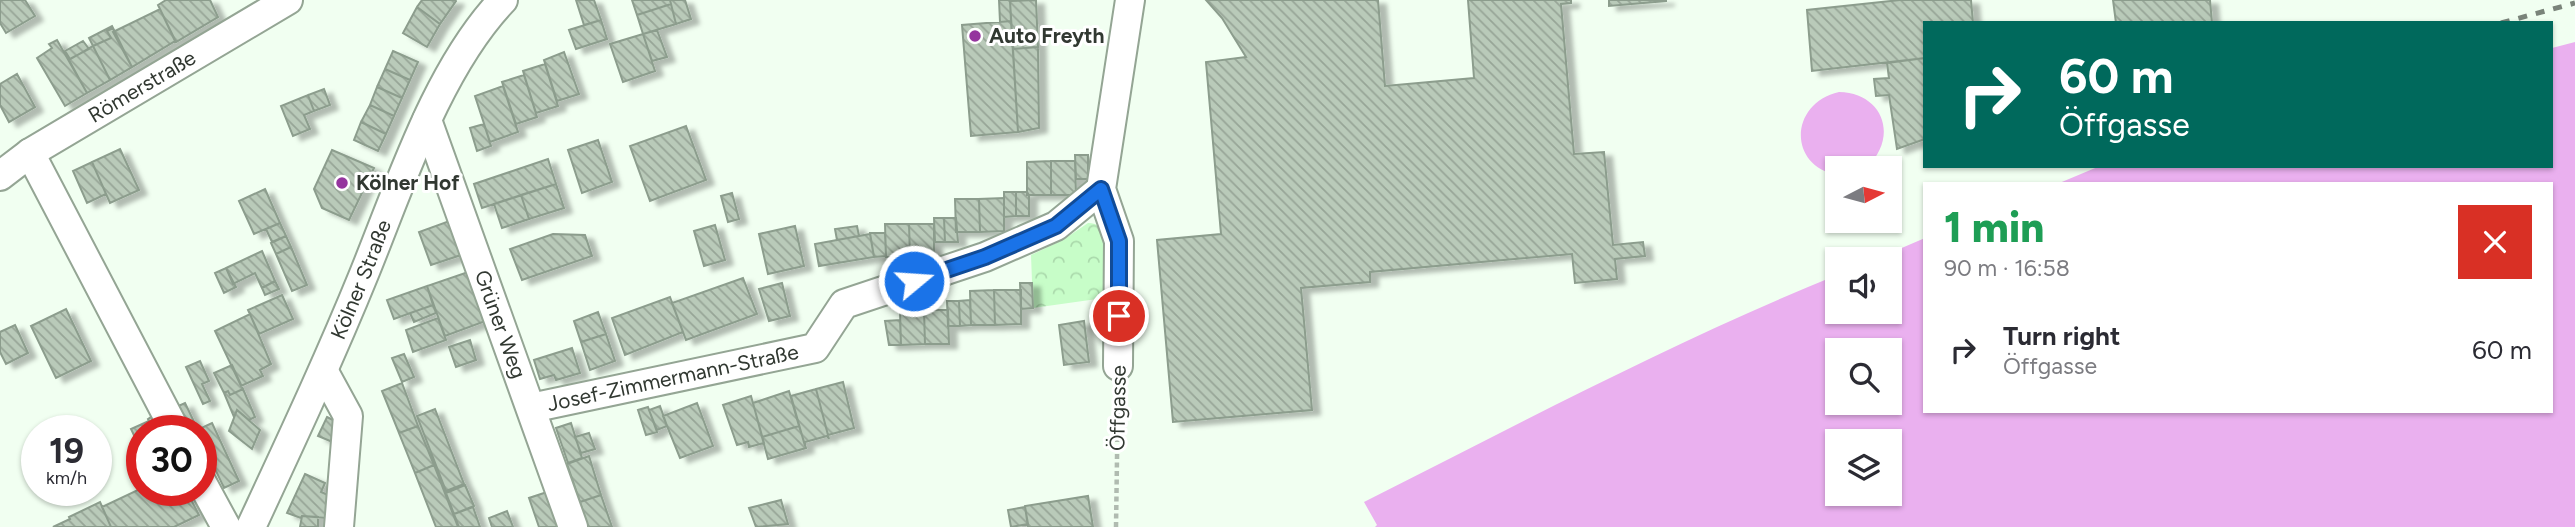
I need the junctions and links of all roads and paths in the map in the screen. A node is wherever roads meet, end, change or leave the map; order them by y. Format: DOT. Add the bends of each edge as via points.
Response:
graph roads {
  1 [pos="288,0"];
  2 [pos="503,0"];
  3 [pos="1130,0"];
  4 [pos="427,120"];
  5 [pos="30,153"];
  6 [pos="0,176"];
  7 [pos="1101,189"];
  8 [pos="1118,366"];
  9 [pos="324,372"];
  10 [pos="531,408"];
  11 [pos="167,415"];
  12 [pos="215,506"];
  13 [pos="226,527"];
  14 [pos="251,527"];
  15 [pos="339,527"];
  16 [pos="572,527"];
  17 [pos="1116,527"];
  1 -- 5 [label="street, Römerstraße"];
  2 -- 4 [label="street, Kölner Straße" via="451,72"];
  3 -- 7 [label="street, Öffgasse"];
  4 -- 9 [label="street, Kölner Straße"];
  4 -- 10 [label="street, Grüner Weg"];
  5 -- 6 [label="street, Römerstraße"];
  5 -- 11 [label="street"];
  7 -- 8 [label="street, Öffgasse" via="1119,241"];
  7 -- 10 [label="street, Josef-Zimmermann-Straße" via="1056,226 985,257 844,304 815,348"];
  8 -- 17 [label="path, Öffgasse"];
  9 -- 14 [label="street, Kölner Straße"];
  9 -- 15 [label="street" via="348,416"];
  10 -- 16 [label="street, Grüner Weg"];
  12 -- 13 [label="street"];
}
